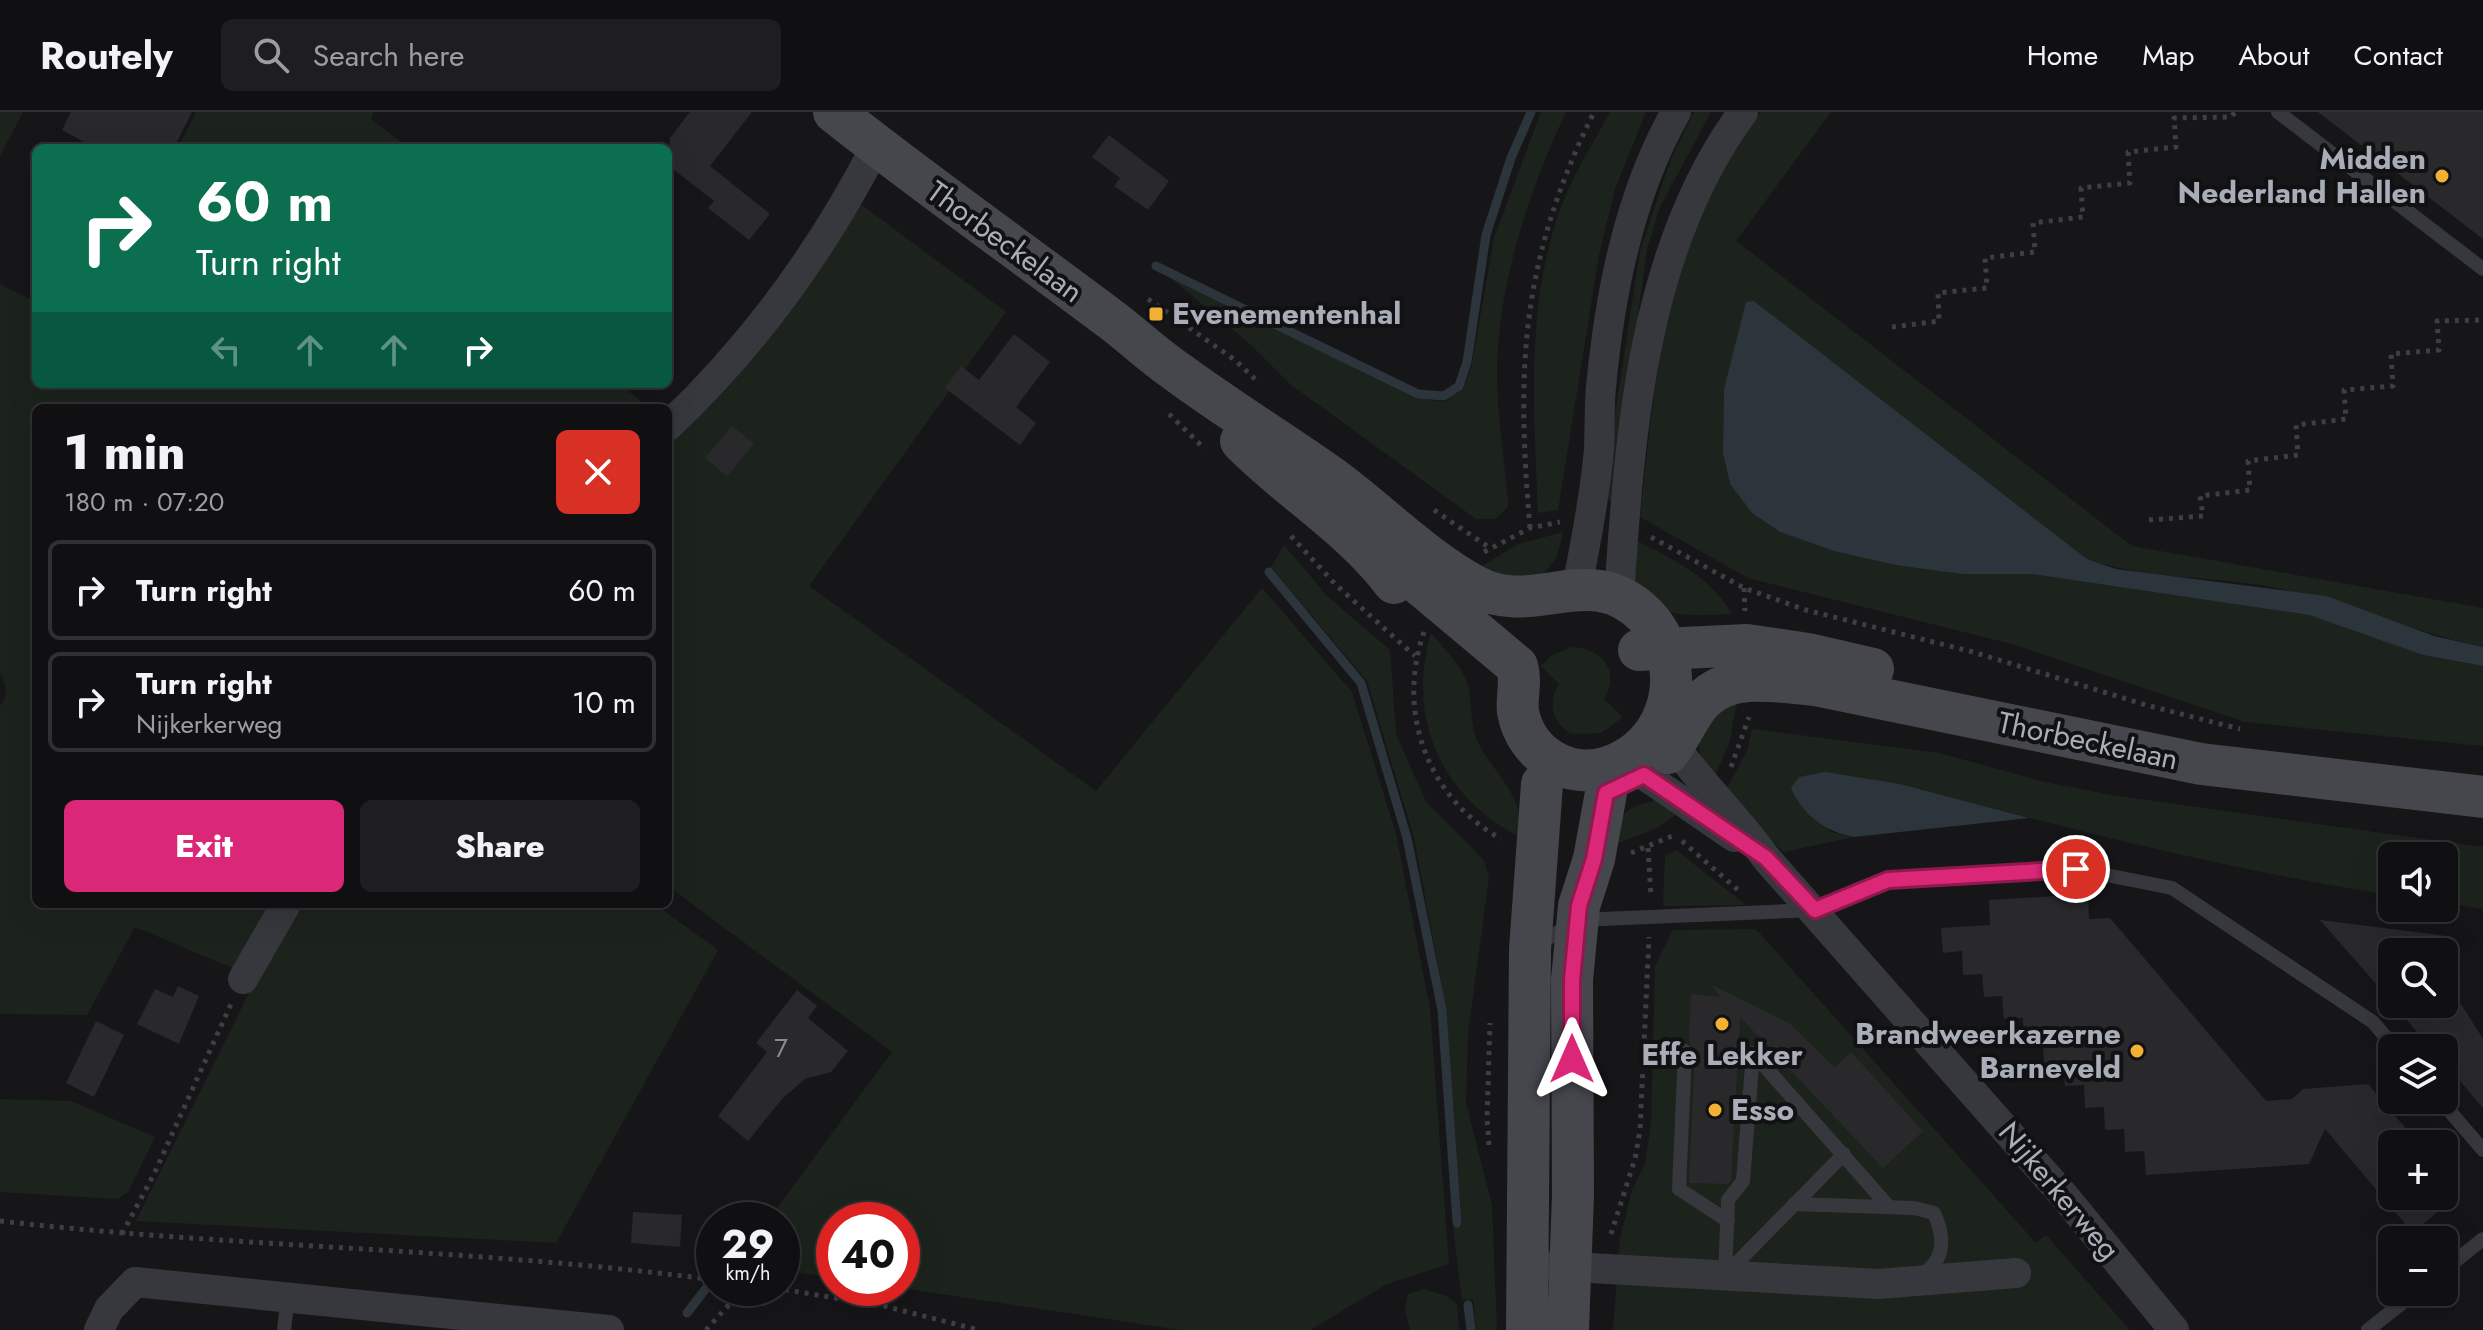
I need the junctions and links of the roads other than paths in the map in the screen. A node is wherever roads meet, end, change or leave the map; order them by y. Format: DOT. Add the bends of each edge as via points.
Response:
graph roads {
  1 [pos="834,112"];
  2 [pos="1676,112"];
  3 [pos="1743,112"];
  4 [pos="2278,112"];
  5 [pos="876,146"];
  6 [pos="2483,269"];
  7 [pos="1176,372"];
  8 [pos="672,422"];
  9 [pos="1377,560"];
  10 [pos="1619,596"];
  11 [pos="1568,597"];
  12 [pos="1653,642"];
  13 [pos="1499,665"];
  14 [pos="1667,736"];
  15 [pos="1644,775"];
  16 [pos="2483,779"];
  17 [pos="1542,784"];
  18 [pos="1593,786"];
  19 [pos="2483,797"];
  20 [pos="1766,858"];
  21 [pos="284,908"];
  22 [pos="1815,910"];
  23 [pos="1578,913"];
  24 [pos="1530,949"];
  25 [pos="243,979"];
  26 [pos="2383,1034"];
  27 [pos="1685,1051"];
  28 [pos="2452,1114"];
  29 [pos="2483,1150"];
  30 [pos="1844,1154"];
  31 [pos="1794,1204"];
  32 [pos="1889,1207"];
  33 [pos="1728,1221"];
  34 [pos="2483,1239"];
  35 [pos="2458,1259"];
  36 [pos="1527,1265"];
  37 [pos="1587,1268"];
  38 [pos="2016,1273"];
  39 [pos="1725,1275"];
  40 [pos="1909,1282"];
  41 [pos="288,1296"];
  42 [pos="2398,1306"];
  43 [pos="99,1330"];
  44 [pos="284,1330"];
  45 [pos="609,1330"];
  46 [pos="1527,1330"];
  47 [pos="1568,1330"];
  48 [pos="2174,1330"];
  49 [pos="2368,1330"];
  1 -- 5 [label="main road, Thorbeckelaan"];
  2 -- 11 [label="street" via="1627,237 1611,309 1599,449"];
  3 -- 10 [label="street" via="1694,199 1659,294 1625,513"];
  4 -- 6 [label="lane"];
  5 -- 7 [label="main road, Thorbeckelaan"];
  5 -- 8 [label="street" via="769,317"];
  7 -- 9 [label="main road, Thorbeckelaan" via="1289,487"];
  7 -- 11 [label="main road, Thorbeckelaan" via="1332,478 1457,575 1504,598"];
  9 -- 13 [label="main road, Thorbeckelaan" via="1406,573"];
  9 -- 13 [label="main road, Thorbeckelaan" via="1422,637"];
  10 -- 11 [label="main road"];
  10 -- 12 [label="main road"];
  11 -- 12 [label="main road" via="1627,633"];
  11 -- 13 [label="main road"];
  12 -- 14 [label="main road" via="1672,688"];
  12 -- 16 [label="main road, Thorbeckelaan" via="1747,645 1808,654 2167,740"];
  13 -- 17 [label="main road" via="1494,724 1514,762"];
  13 -- 18 [label="main road" via="1517,666 1517,707 1523,732 1537,751"];
  14 -- 15 [label="main road" via="1660,763"];
  14 -- 18 [label="main road" via="1650,740"];
  14 -- 19 [label="main road, Thorbeckelaan" via="1726,684 1815,685 2201,764"];
  14 -- 20 [label="street, Nijkerkerweg"];
  15 -- 18 [label="main road"];
  15 -- 20 [label="street, Nijkerkerweg"];
  17 -- 18 [label="main road"];
  17 -- 24 [label="main road"];
  18 -- 23 [label="main road" via="1594,859"];
  20 -- 22 [label="street, Nijkerkerweg"];
  21 -- 25 [label="street"];
  22 -- 23 [label="lane" via="1651,917"];
  22 -- 26 [label="lane" via="1888,880 2076,869 2172,888 2373,1022"];
  22 -- 48 [label="street, Nijkerkerweg"];
  23 -- 24 [label="lane"];
  23 -- 37 [label="main road" via="1572,980 1573,1195"];
  24 -- 36 [label="main road"];
  27 -- 33 [label="lane" via="1679,1189"];
  28 -- 29 [label="lane"];
  30 -- 31 [label="lane"];
  30 -- 32 [label="lane"];
  30 -- 33 [label="lane" via="1753,1053 1743,1181 1728,1200"];
  31 -- 32 [label="lane"];
  31 -- 39 [label="lane"];
  32 -- 40 [label="lane" via="1934,1213 1942,1231 1943,1249 1936,1262"];
  33 -- 39 [label="lane"];
  34 -- 35 [label="lane"];
  36 -- 37 [label="street"];
  36 -- 46 [label="main road"];
  37 -- 39 [label="street"];
  37 -- 47 [label="main road"];
  38 -- 40 [label="street"];
  39 -- 40 [label="street"];
  41 -- 43 [label="street" via="135,1282 109,1309"];
  41 -- 44 [label="lane"];
  41 -- 45 [label="street"];
  42 -- 49 [label="lane"];
}
